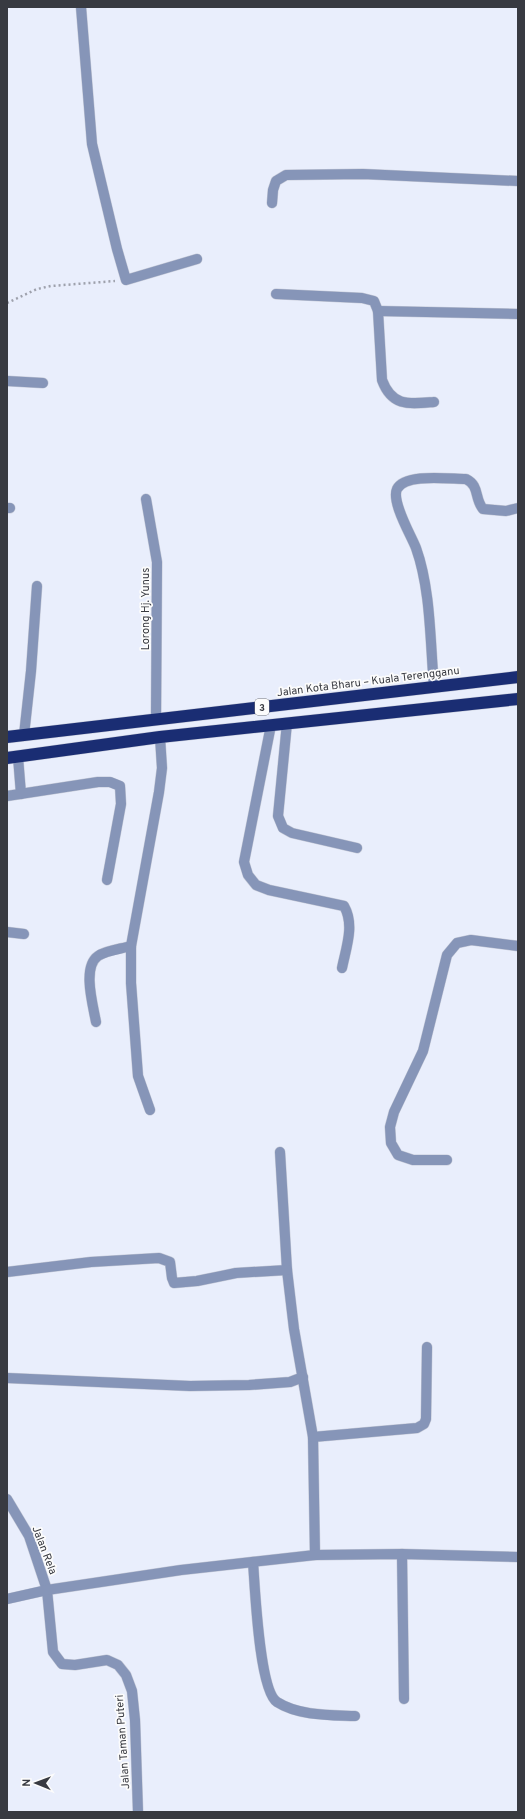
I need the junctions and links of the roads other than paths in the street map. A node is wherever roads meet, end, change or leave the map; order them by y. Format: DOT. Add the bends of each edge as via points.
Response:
graph roads {
  1 [pos="81,7"];
  2 [pos="518,182"];
  3 [pos="272,203"];
  4 [pos="197,259"];
  5 [pos="276,294"];
  6 [pos="378,311"];
  7 [pos="518,314"];
  8 [pos="7,381"];
  9 [pos="44,383"];
  10 [pos="434,402"];
  11 [pos="146,499"];
  12 [pos="518,508"];
  13 [pos="36,586"];
  14 [pos="518,677"];
  15 [pos="434,686"];
  16 [pos="518,699"];
  17 [pos="156,720"];
  18 [pos="287,723"];
  19 [pos="271,725"];
  20 [pos="24,735"];
  21 [pos="7,737"];
  22 [pos="160,737"];
  23 [pos="12,757"];
  24 [pos="21,794"];
  25 [pos="7,796"];
  26 [pos="357,848"];
  27 [pos="107,880"];
  28 [pos="7,932"];
  29 [pos="24,934"];
  30 [pos="131,946"];
  31 [pos="518,946"];
  32 [pos="342,968"];
  33 [pos="96,1022"];
  34 [pos="150,1110"];
  35 [pos="280,1152"];
  36 [pos="447,1160"];
  37 [pos="287,1270"];
  38 [pos="7,1272"];
  39 [pos="427,1347"];
  40 [pos="303,1377"];
  41 [pos="7,1378"];
  42 [pos="313,1437"];
  43 [pos="7,1499"];
  44 [pos="402,1554"];
  45 [pos="315,1555"];
  46 [pos="518,1557"];
  47 [pos="253,1562"];
  48 [pos="47,1590"];
  49 [pos="7,1599"];
  50 [pos="404,1699"];
  51 [pos="355,1716"];
  52 [pos="138,1812"];
  1 -- 4 [label="street" via="92,144 116,249 126,280"];
  2 -- 3 [label="street" via="356,174 286,175 276,181"];
  5 -- 6 [label="street" via="362,298 374,301"];
  6 -- 7 [label="street"];
  6 -- 10 [label="street" via="382,380 386,390 393,398 404,403"];
  8 -- 9 [label="street"];
  11 -- 17 [label="street, Lorong Hj. Yunus" via="157,562"];
  12 -- 15 [label="street" via="506,511 483,509 477,502 472,482 466,479 414,478 403,482 396,490 395,500 411,532 422,563"];
  13 -- 20 [label="street" via="32,671"];
  14 -- 15 [label="highway, Jalan Kota Bharu – Kuala Terengganu / 3"];
  15 -- 17 [label="highway, Jalan Kota Bharu – Kuala Terengganu / 3"];
  16 -- 18 [label="highway, 3"];
  17 -- 20 [label="highway, Jalan Kota Bharu – Kuala Terengganu / 3"];
  18 -- 19 [label="highway, 3"];
  18 -- 26 [label="street" via="278,816 283,828 292,833"];
  19 -- 22 [label="highway, 3"];
  19 -- 32 [label="street" via="244,862 248,876 256,885 269,890 344,906 350,916"];
  20 -- 21 [label="highway, Jalan Kota Bharu – Kuala Terengganu / 3"];
  22 -- 23 [label="highway, 3"];
  22 -- 30 [label="street" via="160,792"];
  23 -- 24 [label="street"];
  24 -- 25 [label="street"];
  24 -- 27 [label="street" via="98,782 110,782 120,786 122,804"];
  28 -- 29 [label="street"];
  30 -- 33 [label="street" via="105,952 91,963 89,972"];
  30 -- 34 [label="street" via="138,1076"];
  31 -- 36 [label="street" via="471,940 457,943 447,955 423,1051 394,1112 390,1127 391,1143 398,1155 413,1160"];
  35 -- 37 [label="street"];
  37 -- 38 [label="street" via="236,1273 174,1283 170,1262 159,1258 91,1262"];
  37 -- 40 [label="street"];
  39 -- 42 [label="street" via="424,1424 417,1428"];
  40 -- 41 [label="street" via="290,1382 190,1386"];
  40 -- 42 [label="street"];
  42 -- 45 [label="street"];
  43 -- 48 [label="street, Jalan Rela" via="29,1536"];
  44 -- 45 [label="street"];
  44 -- 46 [label="street"];
  44 -- 50 [label="street"];
  45 -- 47 [label="street"];
  47 -- 48 [label="street"];
  47 -- 51 [label="street" via="263,1668 268,1689 276,1701 290,1709"];
  48 -- 49 [label="street"];
  48 -- 52 [label="street, Jalan Taman Puteri" via="53,1652 62,1664 75,1665 106,1660 118,1665 126,1675 132,1691 135,1720"];
}
